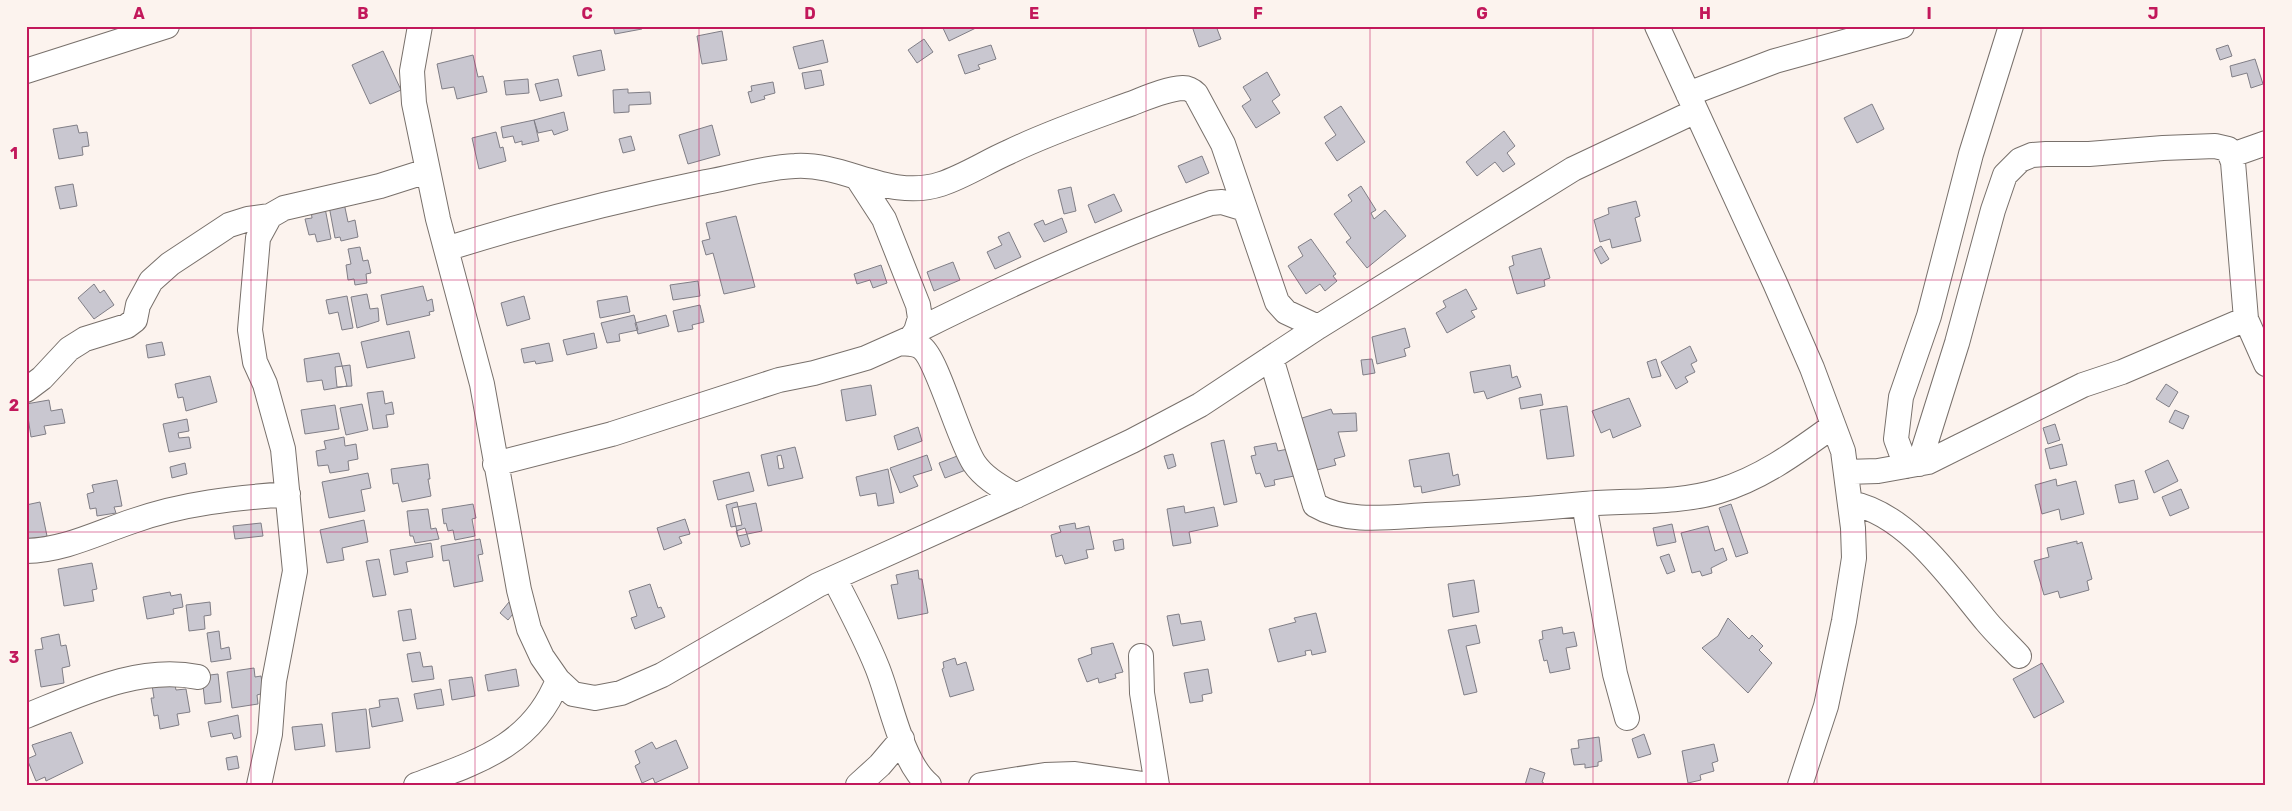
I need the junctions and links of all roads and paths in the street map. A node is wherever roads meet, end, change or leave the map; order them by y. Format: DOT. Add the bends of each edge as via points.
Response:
graph roads {
  1 [pos="167,26"];
  2 [pos="420,26"];
  3 [pos="1657,26"];
  4 [pos="1902,26"];
  5 [pos="2011,26"];
  6 [pos="26,71"];
  7 [pos="1692,102"];
  8 [pos="2266,143"];
  9 [pos="2232,155"];
  10 [pos="427,171"];
  11 [pos="858,178"];
  12 [pos="1245,209"];
  13 [pos="270,216"];
  14 [pos="446,249"];
  15 [pos="2246,319"];
  16 [pos="1318,327"];
  17 [pos="908,338"];
  18 [pos="1271,358"];
  19 [pos="2266,364"];
  20 [pos="26,390"];
  21 [pos="1833,426"];
  22 [pos="495,464"];
  23 [pos="1913,465"];
  24 [pos="1846,472"];
  25 [pos="288,494"];
  26 [pos="1016,496"];
  27 [pos="1850,502"];
  28 [pos="1584,504"];
  29 [pos="26,551"];
  30 [pos="834,578"];
  31 [pos="1141,656"];
  32 [pos="2019,656"];
  33 [pos="198,677"];
  34 [pos="558,680"];
  35 [pos="26,716"];
  36 [pos="1627,718"];
  37 [pos="902,738"];
  38 [pos="259,785"];
  39 [pos="416,785"];
  40 [pos="858,785"];
  41 [pos="929,785"];
  42 [pos="981,785"];
  43 [pos="1150,785"];
  44 [pos="1157,785"];
  45 [pos="1800,785"];
  1 -- 6 [label="street"];
  2 -- 10 [label="street" via="412,71 414,103"];
  3 -- 7 [label="street"];
  4 -- 7 [label="street" via="1775,61"];
  5 -- 23 [label="street" via="1969,164 1929,316 1901,397 1896,439"];
  7 -- 16 [label="street" via="1574,169"];
  7 -- 21 [label="street" via="1775,282"];
  8 -- 9 [label="street"];
  9 -- 15 [label="street"];
  9 -- 23 [label="street" via="2228,149 2215,146 2032,155 2020,160 2006,175 1993,210 1957,344"];
  10 -- 13 [label="street" via="380,186 299,204"];
  10 -- 14 [label="street"];
  11 -- 12 [label="street" via="885,186 915,188 939,185 1067,128 1155,95 1184,88 1196,94 1222,144"];
  11 -- 14 [label="street" via="824,167 784,167 565,214"];
  11 -- 17 [label="street" via="884,220 918,305 920,318"];
  12 -- 16 [label="street" via="1277,302 1286,312"];
  12 -- 17 [label="street" via="1222,202 1211,203 1150,224 1002,289"];
  13 -- 20 [label="street" via="229,225 170,264 151,281 138,305 135,320 69,348 42,378"];
  13 -- 25 [label="street" via="258,238 250,330 255,362 265,384 283,448"];
  14 -- 22 [label="street" via="482,384"];
  15 -- 19 [label="street"];
  15 -- 23 [label="street" via="2122,372 2083,385 1960,448"];
  16 -- 18 [label="street"];
  17 -- 22 [label="street" via="836,367 779,380 612,434"];
  17 -- 26 [label="street" via="927,353 974,464 988,479"];
  18 -- 26 [label="street" via="1200,405"];
  18 -- 28 [label="street" via="1315,505 1328,512 1370,518 1519,511"];
  21 -- 24 [label="street" via="1843,451"];
  21 -- 28 [label="street" via="1779,464 1717,492 1657,500"];
  22 -- 34 [label="street" via="529,629 542,657"];
  23 -- 24 [label="street"];
  24 -- 27 [label="street"];
  25 -- 29 [label="street" via="194,504 133,520 65,546"];
  25 -- 38 [label="street" via="295,571"];
  26 -- 30 [label="street"];
  27 -- 32 [label="street" via="1875,511 1912,537"];
  27 -- 45 [label="street" via="1854,558 1844,621 1826,706"];
  28 -- 36 [label="street" via="1615,674"];
  30 -- 34 [label="street" via="662,675 621,693 595,698 573,694"];
  30 -- 37 [label="street" via="877,668"];
  31 -- 44 [label="street" via="1142,694"];
  33 -- 35 [label="street" via="167,672 143,675"];
  34 -- 39 [label="street" via="550,701 533,723 512,741 477,763"];
  37 -- 40 [label="street"];
  37 -- 41 [label="street" via="915,769"];
  42 -- 43 [label="street" via="1075,774"];
}
